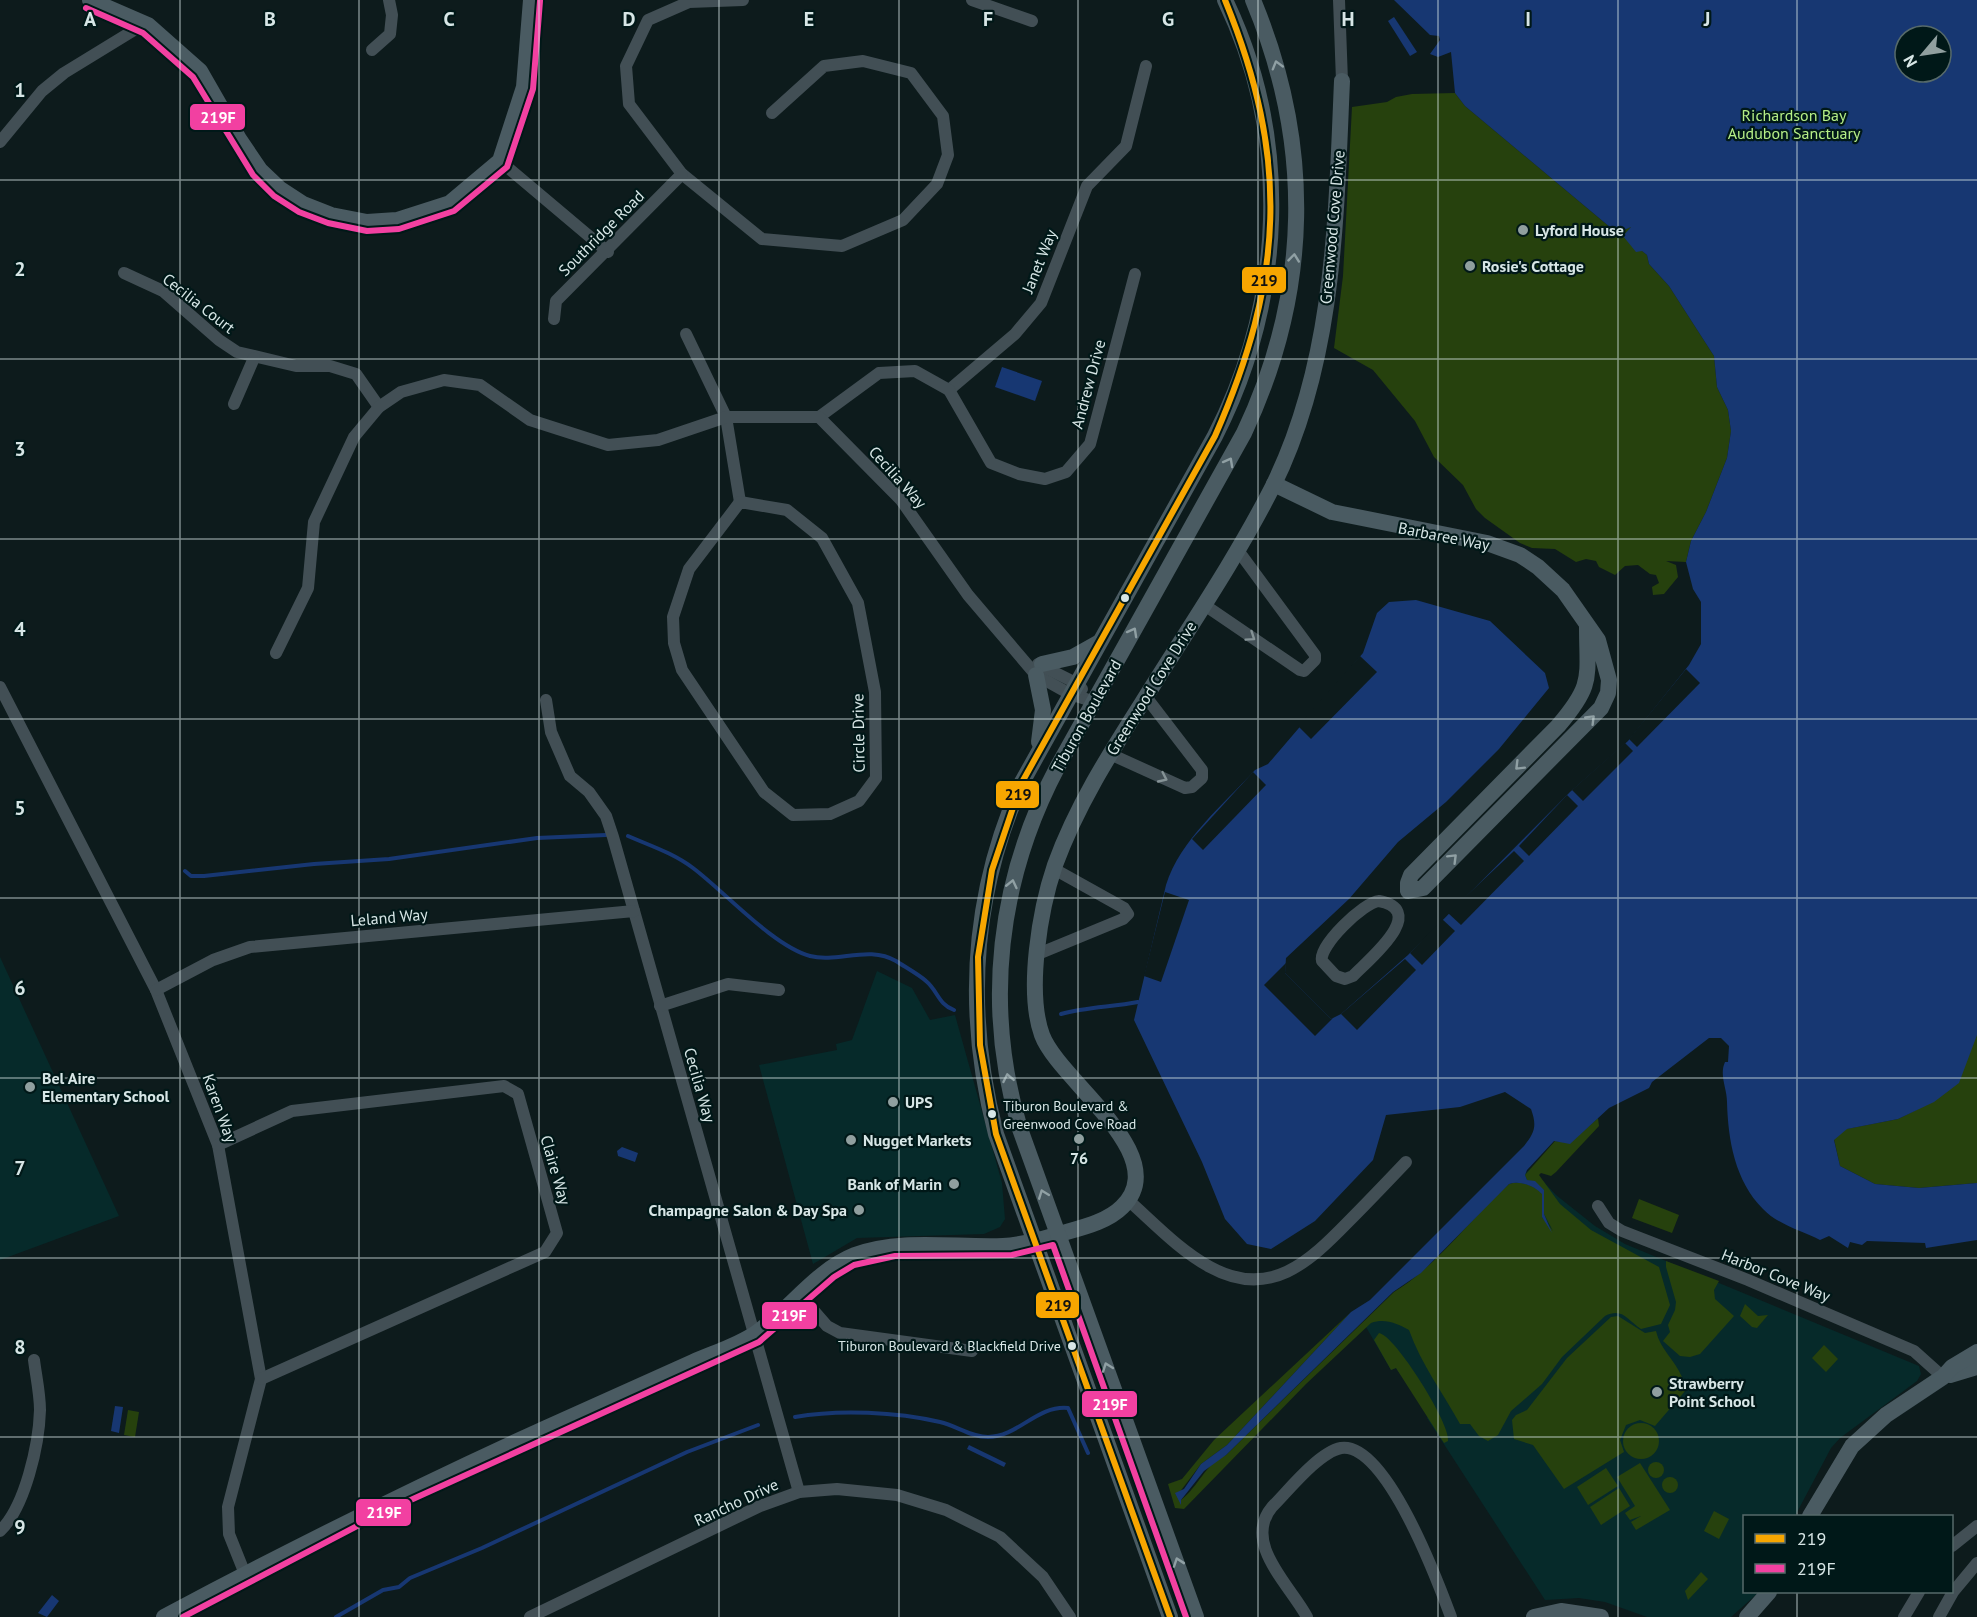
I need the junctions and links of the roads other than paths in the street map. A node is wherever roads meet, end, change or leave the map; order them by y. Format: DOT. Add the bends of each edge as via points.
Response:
graph roads {
  1 [pos="90,0"];
  2 [pos="389,0"];
  3 [pos="531,0"];
  4 [pos="743,0"];
  5 [pos="972,0"];
  6 [pos="1225,0"];
  7 [pos="1253,0"];
  8 [pos="1339,0"];
  9 [pos="1032,21"];
  10 [pos="144,24"];
  11 [pos="372,50"];
  12 [pos="1146,66"];
  13 [pos="1342,81"];
  14 [pos="771,113"];
  15 [pos="0,142"];
  16 [pos="500,161"];
  17 [pos="682,174"];
  18 [pos="608,252"];
  19 [pos="124,273"];
  20 [pos="1135,274"];
  21 [pos="554,319"];
  22 [pos="687,334"];
  23 [pos="254,358"];
  24 [pos="949,390"];
  25 [pos="234,404"];
  26 [pos="380,407"];
  27 [pos="726,417"];
  28 [pos="819,417"];
  29 [pos="1274,484"];
  30 [pos="740,502"];
  31 [pos="1237,549"];
  32 [pos="1203,604"];
  33 [pos="1587,627"];
  34 [pos="1099,642"];
  35 [pos="276,653"];
  36 [pos="1035,668"];
  37 [pos="0,687"];
  38 [pos="1073,689"];
  39 [pos="1146,697"];
  40 [pos="546,700"];
  41 [pos="1095,702"];
  42 [pos="1038,750"];
  43 [pos="1110,754"];
  44 [pos="1054,869"];
  45 [pos="1408,891"];
  46 [pos="1393,907"];
  47 [pos="633,910"];
  48 [pos="1038,954"];
  49 [pos="156,990"];
  50 [pos="779,990"];
  51 [pos="660,1006"];
  52 [pos="218,1145"];
  53 [pos="1407,1162"];
  54 [pos="1128,1200"];
  55 [pos="1598,1206"];
  56 [pos="1059,1234"];
  57 [pos="1035,1241"];
  58 [pos="800,1295"];
  59 [pos="755,1334"];
  60 [pos="972,1351"];
  61 [pos="1977,1352"];
  62 [pos="34,1360"];
  63 [pos="1977,1367"];
  64 [pos="1943,1377"];
  65 [pos="261,1379"];
  66 [pos="799,1492"];
  67 [pos="1811,1515"];
  68 [pos="1977,1526"];
  69 [pos="0,1531"];
  70 [pos="1953,1545"];
  71 [pos="1977,1563"];
  72 [pos="245,1574"];
  73 [pos="1953,1592"];
  74 [pos="1768,1593"];
  75 [pos="1918,1593"];
  76 [pos="1952,1593"];
  77 [pos="560,1604"];
  78 [pos="168,1616"];
  79 [pos="530,1617"];
  80 [pos="565,1617"];
  81 [pos="1070,1617"];
  82 [pos="1170,1617"];
  83 [pos="1196,1617"];
  84 [pos="1307,1617"];
  85 [pos="1451,1617"];
  86 [pos="1534,1617"];
  87 [pos="1601,1617"];
  88 [pos="1747,1617"];
  89 [pos="1904,1617"];
  90 [pos="1939,1617"];
  1 -- 10 [label="street"];
  2 -- 11 [label="street" via="390,34"];
  3 -- 16 [label="street" via="524,87"];
  4 -- 17 [label="street" via="689,2 648,20 626,66 629,104"];
  5 -- 9 [label="street"];
  6 -- 34 [label="street, Tiburon Boulevard" via="1256,81 1270,159 1271,237 1264,297 1246,365 1226,413"];
  41 -- 7 [label="street, Tiburon Boulevard, one-way" via="1244,433 1265,384 1287,308 1297,230 1294,152 1279,74"];
  8 -- 13 [label="street"];
  10 -- 15 [label="street" via="42,91"];
  10 -- 16 [label="street" via="200,71 260,170 303,204 368,222 397,220 450,203"];
  12 -- 24 [label="street, Janet Way" via="1126,146 1087,186 1041,303 1016,334"];
  13 -- 29 [label="street, Greenwood Cove Drive" via="1326,307 1309,390"];
  14 -- 17 [label="street" via="824,66 863,61 911,73 943,117 948,155 938,184 903,220 842,246 762,239"];
  16 -- 18 [label="street"];
  17 -- 18 [label="street, Southridge Road"];
  18 -- 21 [label="street, Southridge Road" via="556,301"];
  19 -- 23 [label="street, Cecilia Court" via="163,291 219,340"];
  20 -- 24 [label="street, Andrew Drive" via="1090,444 1066,472 1046,480 991,463"];
  22 -- 27 [label="street"];
  23 -- 25 [label="street"];
  23 -- 26 [label="street, Cecilia Court" via="296,366 330,366 356,374"];
  24 -- 28 [label="street" via="915,371 879,373"];
  26 -- 27 [label="street" via="401,392 444,380 480,385 530,420 608,445 658,440"];
  26 -- 35 [label="street" via="354,437 314,522 308,588"];
  27 -- 28 [label="street"];
  27 -- 30 [label="street"];
  28 -- 36 [label="street, Cecilia Way" via="901,500 968,595 1004,640"];
  29 -- 31 [label="street, Greenwood Cove Drive"];
  29 -- 33 [label="street, Barbaree Way" via="1332,512 1509,550 1555,581"];
  30 -- 30 [label="street, Circle Drive" via="689,569 673,617 674,644 682,670 764,792 793,815 830,814 859,801 876,778 875,692 858,603 822,538 787,510"];
  31 -- 32 [label="street, Greenwood Cove Drive"];
  32 -- 31 [label="street, one-way" via="1300,670 1304,671 1315,660"];
  32 -- 39 [label="street, Greenwood Cove Drive"];
  33 -- 45 [label="street, Barbaree Way, one-way" via="1589,672 1579,700 1411,875"];
  45 -- 33 [label="street, Barbaree Way, one-way" via="1423,888 1604,704 1608,674 1598,640"];
  34 -- 36 [label="street" via="1073,657"];
  34 -- 38 [label="street, Tiburon Boulevard"];
  36 -- 38 [label="street, Cecilia Way"];
  36 -- 42 [label="street" via="1043,710"];
  37 -- 49 [label="street, Karen Way"];
  38 -- 41 [label="street, Cecilia Way"];
  38 -- 42 [label="street, Tiburon Boulevard"];
  39 -- 43 [label="street, Greenwood Cove Drive"];
  43 -- 39 [label="street, one-way" via="1185,788 1202,778 1202,770"];
  40 -- 47 [label="street, Cecilia Way" via="551,732 570,776 589,792 606,816"];
  56 -- 41 [label="street, Tiburon Boulevard, one-way" via="1011,1095 1001,1026 1001,957 1009,897 1028,831 1049,783"];
  42 -- 57 [label="street, Tiburon Boulevard" via="1014,799 990,873 977,951 975,1004 990,1109"];
  43 -- 44 [label="street, Greenwood Cove Drive" via="1080,807"];
  44 -- 48 [label="street, Greenwood Cove Drive"];
  44 -- 48 [label="street" via="1124,908 1128,914"];
  45 -- 46 [label="street, Barbaree Way"];
  46 -- 46 [label="street" via="1379,901 1368,904 1324,947 1322,961 1336,976 1353,976 1393,935 1399,921"];
  47 -- 49 [label="street, Leland Way" via="250,947 213,960"];
  47 -- 51 [label="street, Cecilia Way"];
  48 -- 54 [label="street, Greenwood Cove Drive" via="1037,1009 1044,1041 1051,1055 1129,1149 1135,1177"];
  49 -- 52 [label="street, Karen Way"];
  50 -- 51 [label="street" via="728,984"];
  51 -- 59 [label="street, Cecilia Way"];
  52 -- 65 [label="street, Karen Way"];
  52 -- 65 [label="street, Claire Way" via="292,1111 504,1086 518,1094 557,1233 545,1252"];
  53 -- 54 [label="street" via="1310,1260 1266,1278 1243,1277 1212,1268"];
  54 -- 56 [label="street" via="1110,1216"];
  55 -- 64 [label="street, Harbor Cove Way" via="1609,1223 1622,1231 1914,1351"];
  56 -- 57 [label="street"];
  83 -- 56 [label="street, Tiburon Boulevard, one-way"];
  57 -- 58 [label="street" via="1002,1246 877,1249 843,1260"];
  57 -- 82 [label="street, Tiburon Boulevard"];
  58 -- 59 [label="street"];
  58 -- 60 [label="street" via="827,1326 840,1333"];
  59 -- 66 [label="street, Cecilia Way"];
  59 -- 72 [label="street" via="378,1505"];
  61 -- 64 [label="street"];
  62 -- 69 [label="street" via="40,1410 30,1469 16,1513"];
  63 -- 64 [label="street"];
  64 -- 67 [label="street" via="1886,1415 1852,1446"];
  65 -- 72 [label="street, Karen Way" via="228,1507 229,1534"];
  66 -- 77 [label="street, Rancho Drive" via="760,1506"];
  66 -- 81 [label="street, Rancho Drive" via="837,1489 897,1495 946,1510 1000,1537 1043,1578"];
  68 -- 70 [label="street"];
  71 -- 73 [label="street"];
  72 -- 78 [label="street"];
  74 -- 88 [label="street"];
  75 -- 89 [label="street"];
  76 -- 90 [label="street"];
  77 -- 79 [label="street, Rancho Drive"];
  77 -- 80 [label="street"];
  84 -- 85 [label="street" via="1264,1548 1261,1527 1264,1516 1325,1455 1348,1448 1368,1458 1396,1497 1426,1551"];
  86 -- 87 [label="street" via="1561,1611"];
}
